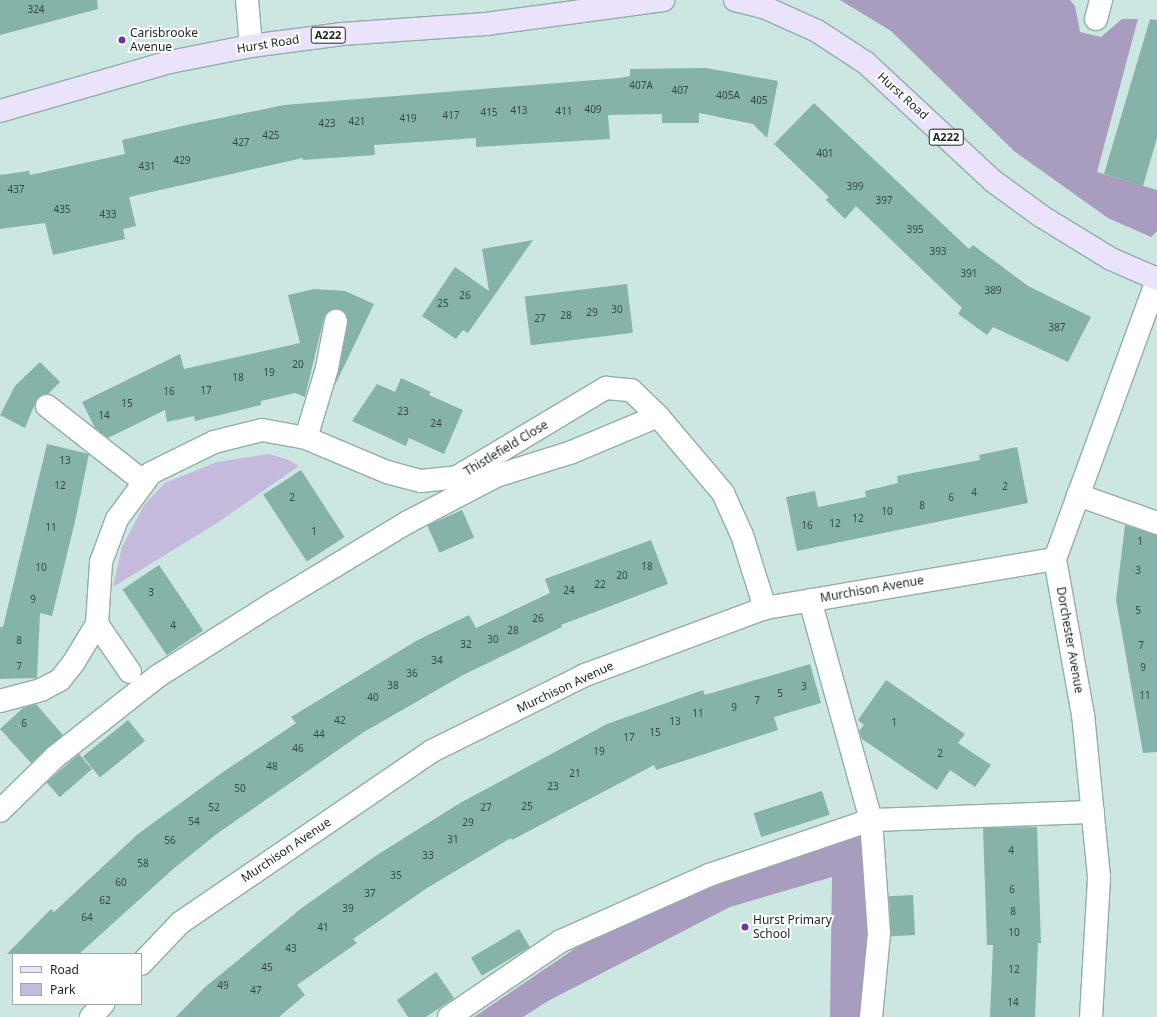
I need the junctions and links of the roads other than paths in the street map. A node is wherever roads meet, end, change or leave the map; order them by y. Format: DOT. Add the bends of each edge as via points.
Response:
graph roads {
  1 [pos="247,0"];
  2 [pos="663,0"];
  3 [pos="735,0"];
  4 [pos="767,4"];
  5 [pos="251,46"];
  6 [pos="0,111"];
  7 [pos="1157,280"];
  8 [pos="336,320"];
  9 [pos="46,406"];
  10 [pos="658,416"];
  11 [pos="306,438"];
  12 [pos="144,482"];
  13 [pos="1078,495"];
  14 [pos="1157,523"];
  15 [pos="1055,559"];
  16 [pos="810,600"];
  17 [pos="765,608"];
  18 [pos="97,624"];
  19 [pos="130,672"];
  20 [pos="0,701"];
  21 [pos="0,811"];
  22 [pos="1093,812"];
  23 [pos="871,820"];
  24 [pos="142,963"];
  25 [pos="102,1005"];
  26 [pos="91,1017"];
  27 [pos="449,1017"];
  28 [pos="871,1017"];
  29 [pos="1091,1017"];
  1 -- 5 [label="street"];
  2 -- 5 [label="main road, Hurst Road / A222" via="486,24 342,34"];
  3 -- 4 [label="main road, Hurst Road / A222"];
  4 -- 7 [label="main road, Hurst Road / A222" via="817,31 866,63 993,181 1041,216 1111,259"];
  5 -- 6 [label="main road, Hurst Road / A222" via="170,62"];
  7 -- 13 [label="street, Dorchester Avenue"];
  8 -- 11 [label="street" via="327,368"];
  9 -- 12 [label="street"];
  10 -- 11 [label="street, Thistlefield Close" via="632,390 606,388 457,477 421,481 387,472"];
  10 -- 17 [label="street, Thistlefield Close" via="723,493 742,535"];
  10 -- 21 [label="street" via="572,452 496,476 408,522 158,676 55,757"];
  11 -- 12 [label="street, Thistlefield Close" via="262,430 214,442 151,473"];
  12 -- 18 [label="street, Thistlefield Close" via="117,519 101,562"];
  13 -- 14 [label="street"];
  13 -- 15 [label="street, Dorchester Avenue"];
  15 -- 16 [label="street, Murchison Avenue"];
  15 -- 22 [label="street, Dorchester Avenue" via="1083,715"];
  16 -- 17 [label="street, Murchison Avenue"];
  16 -- 23 [label="street"];
  17 -- 24 [label="street, Murchison Avenue" via="585,674 432,750 180,923"];
  18 -- 19 [label="street"];
  18 -- 20 [label="street, Thistlefield Close" via="60,680 41,690"];
  22 -- 23 [label="street"];
  22 -- 29 [label="street, Dorchester Avenue" via="1100,877"];
  23 -- 27 [label="street" via="709,875 561,941"];
  23 -- 28 [label="street" via="879,934"];
  25 -- 26 [label="street"];
}
